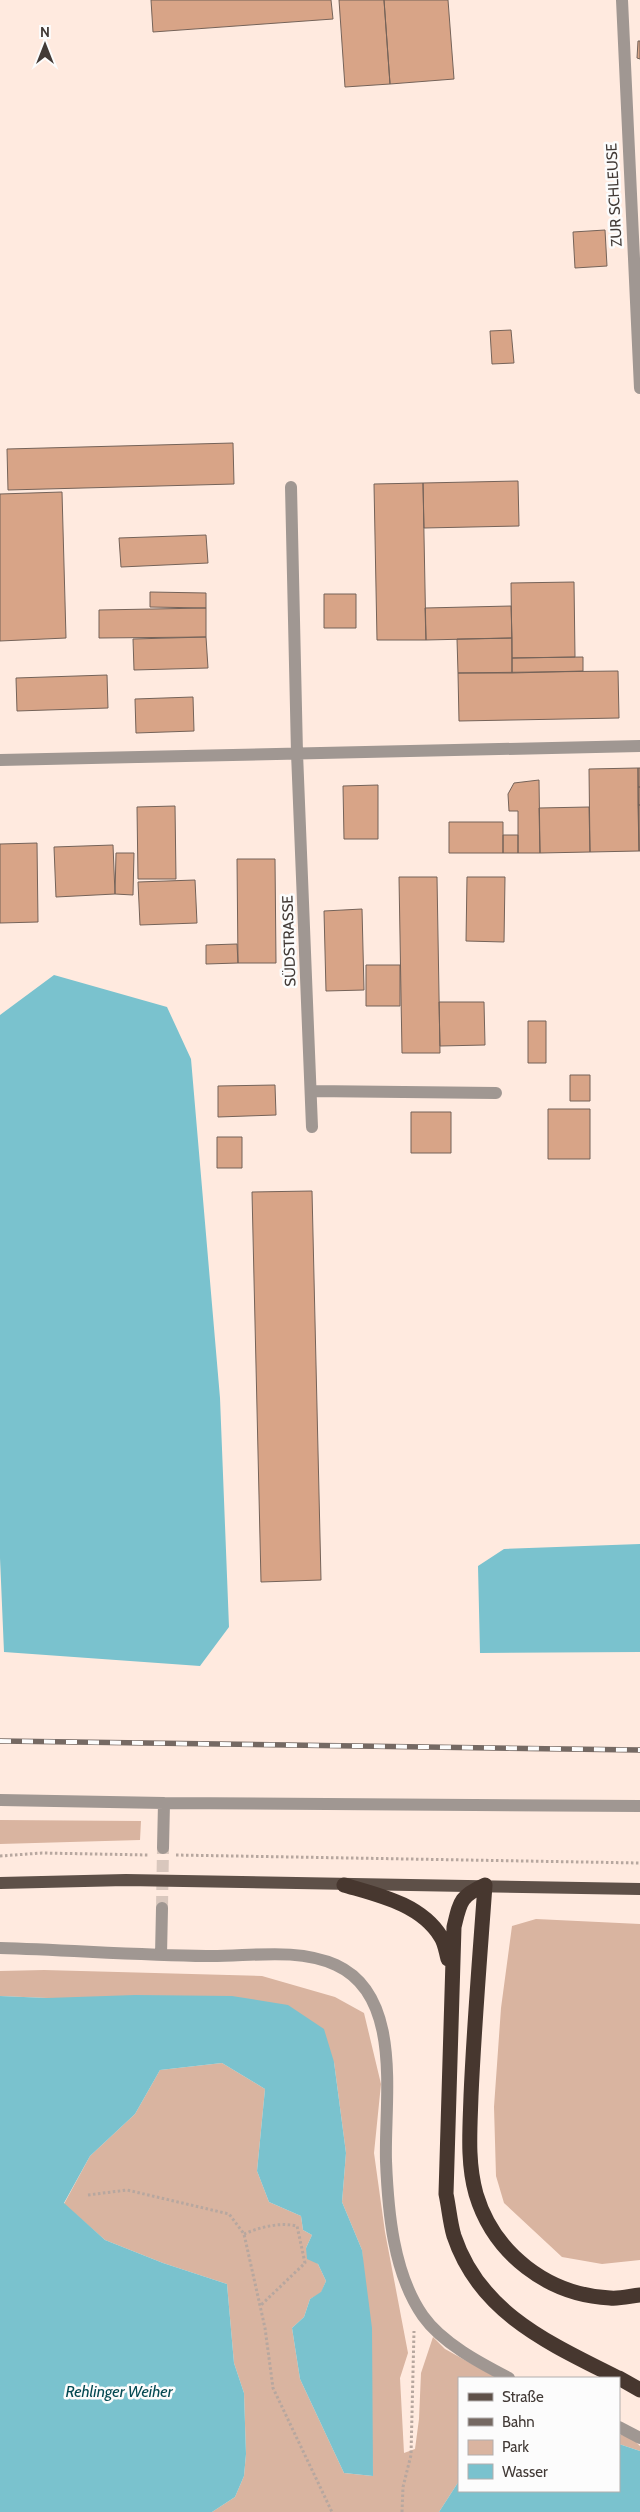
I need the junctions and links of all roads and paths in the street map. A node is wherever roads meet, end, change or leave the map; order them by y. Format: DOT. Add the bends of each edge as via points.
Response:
graph roads {
  1 [pos="622,0"];
  2 [pos="637,253"];
  3 [pos="640,388"];
  4 [pos="292,487"];
  5 [pos="640,746"];
  6 [pos="297,752"];
  7 [pos="0,760"];
  8 [pos="311,1091"];
  9 [pos="496,1093"];
  10 [pos="312,1127"];
  11 [pos="0,1800"];
  12 [pos="164,1803"];
  13 [pos="640,1806"];
  14 [pos="167,1851"];
  15 [pos="150,1855"];
  16 [pos="0,1856"];
  17 [pos="640,1863"];
  18 [pos="0,1883"];
  19 [pos="344,1885"];
  20 [pos="485,1885"];
  21 [pos="640,1889"];
  22 [pos="162,1908"];
  23 [pos="0,1948"];
  24 [pos="161,1955"];
  25 [pos="452,1973"];
  26 [pos="88,2195"];
  27 [pos="244,2234"];
  28 [pos="640,2295"];
  29 [pos="260,2306"];
  30 [pos="414,2327"];
  31 [pos="507,2377"];
  32 [pos="617,2377"];
  33 [pos="620,2379"];
  34 [pos="640,2390"];
  35 [pos="620,2428"];
  36 [pos="640,2438"];
  37 [pos="332,2512"];
  38 [pos="402,2512"];
  1 -- 2 [label="street, ZUR SCHLEUSE" via="629,169"];
  2 -- 3 [label="street, ZUR SCHLEUSE"];
  4 -- 6 [label="street, SÜDSTRASSE"];
  5 -- 6 [label="street"];
  6 -- 7 [label="street"];
  6 -- 8 [label="street, SÜDSTRASSE"];
  8 -- 9 [label="street"];
  8 -- 10 [label="street, SÜDSTRASSE"];
  11 -- 12 [label="street"];
  12 -- 13 [label="street"];
  12 -- 14 [label="street"];
  14 -- 17 [label="path"];
  15 -- 16 [label="path" via="42,1853"];
  18 -- 19 [label="main road" via="126,1880"];
  19 -- 20 [label="main road"];
  19 -- 25 [label="highway" via="384,1897 422,1916 442,1938"];
  20 -- 21 [label="main road"];
  20 -- 25 [label="highway" via="460,1901 454,1927"];
  20 -- 28 [label="highway" via="472,2073 470,2160 476,2194 491,2228 512,2256 540,2278 572,2292 611,2298"];
  22 -- 24 [label="street"];
  23 -- 24 [label="street"];
  24 -- 31 [label="street" via="300,1957 338,1966 361,1983 376,2006 383,2029 388,2193 405,2278 424,2317 443,2336"];
  25 -- 32 [label="highway" via="446,2194 454,2235 468,2268 490,2298 510,2317 540,2338"];
  26 -- 27 [label="path" via="127,2190 228,2214"];
  27 -- 29 [label="path"];
  27 -- 29 [label="path" via="287,2224 297,2226 302,2245 304,2263"];
  29 -- 37 [label="path" via="273,2388"];
  30 -- 38 [label="path" via="410,2455 403,2486"];
  33 -- 34 [label="highway"];
  35 -- 36 [label="street"];
}
